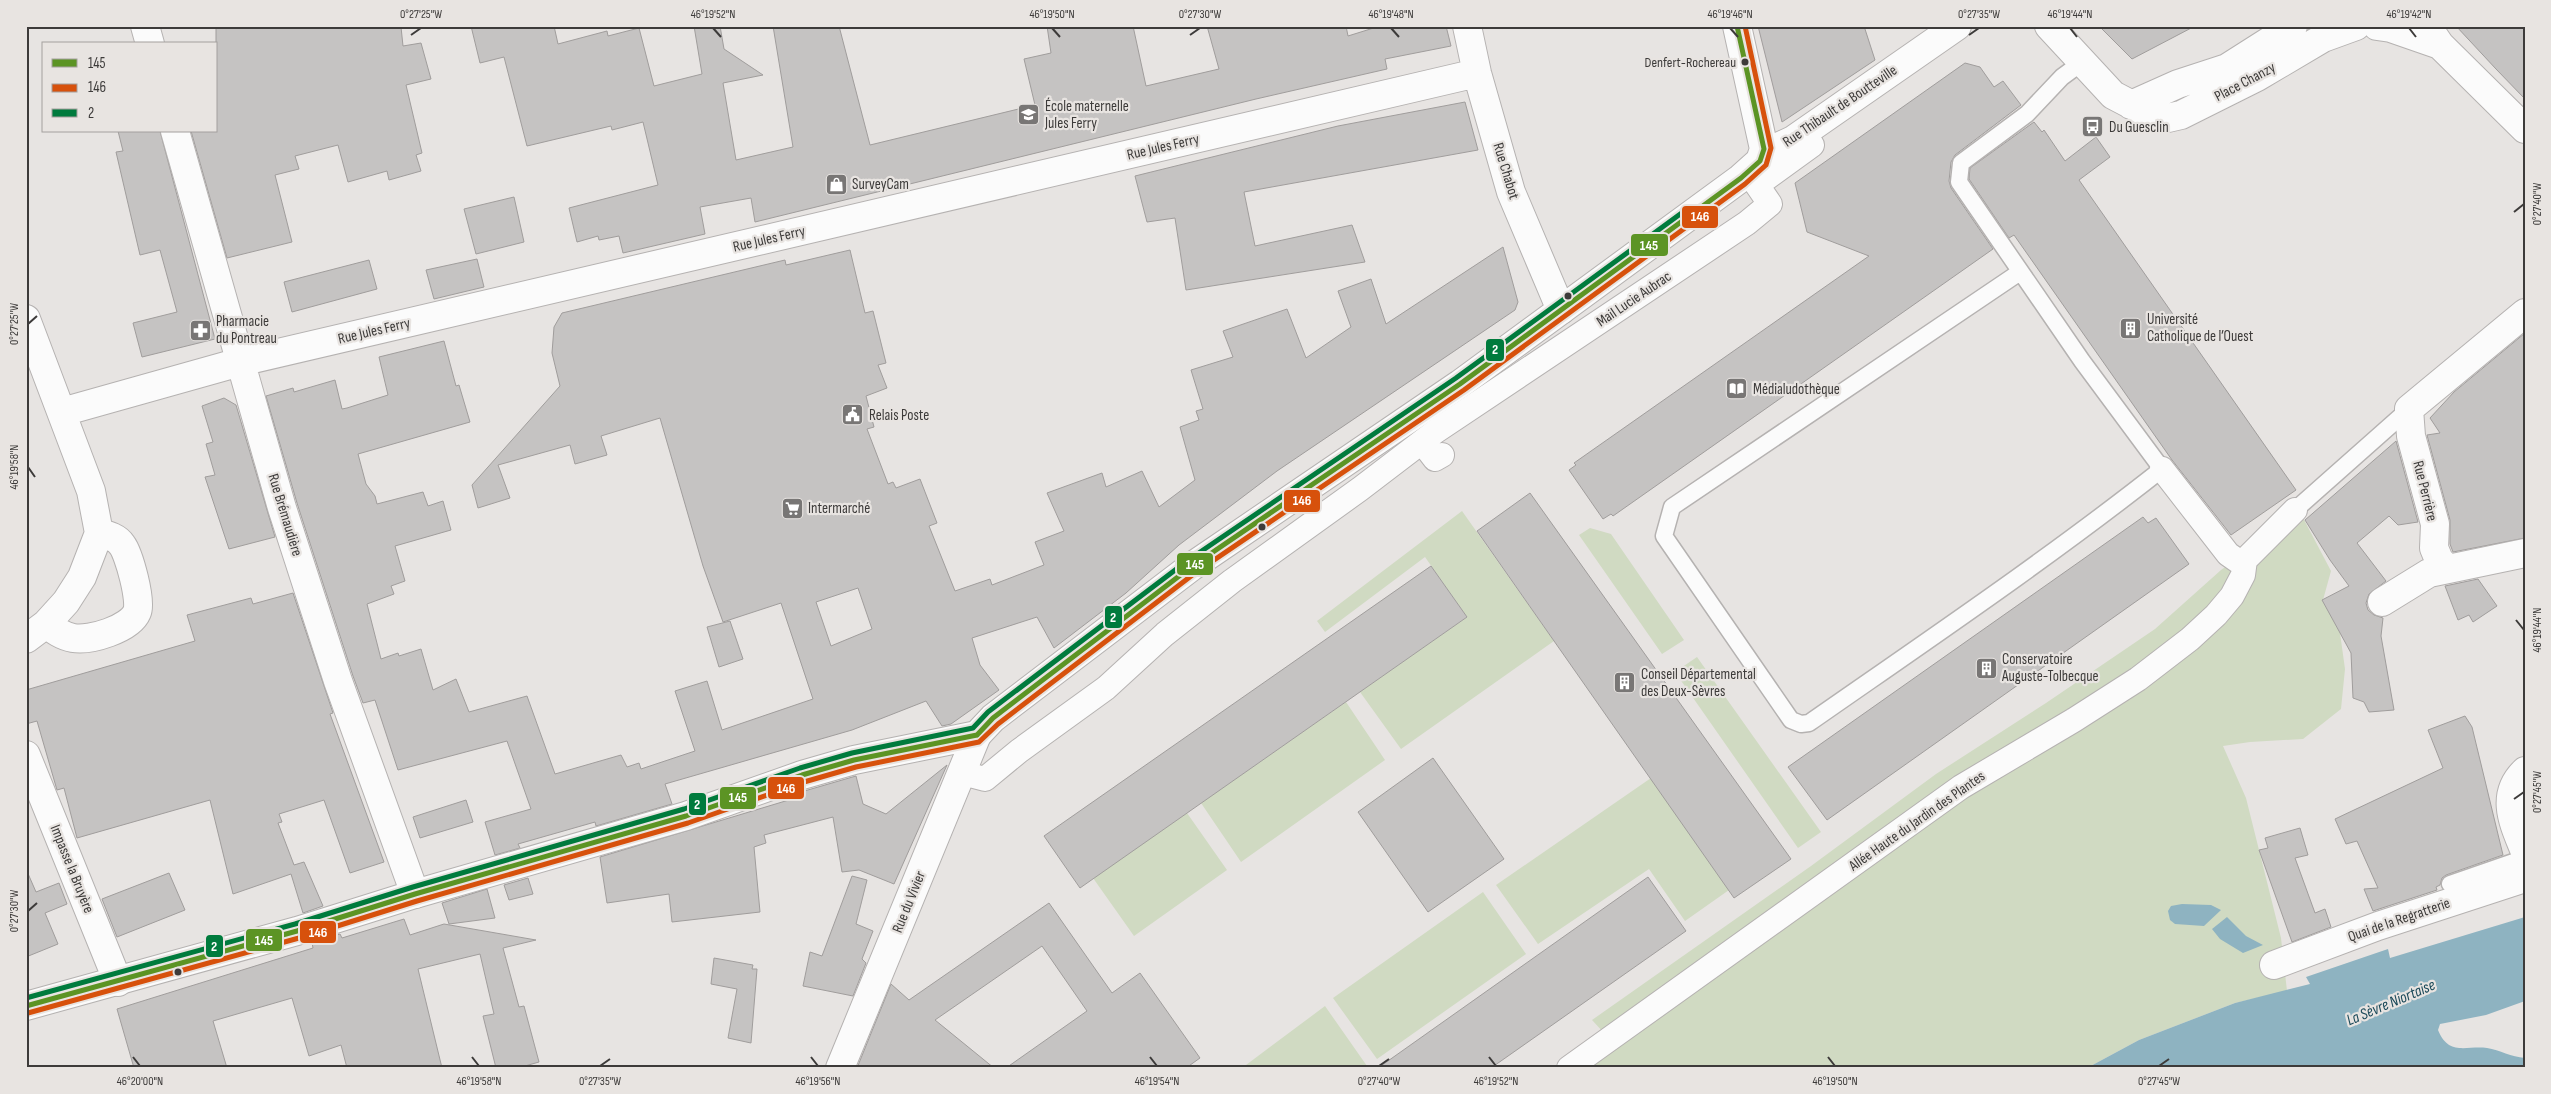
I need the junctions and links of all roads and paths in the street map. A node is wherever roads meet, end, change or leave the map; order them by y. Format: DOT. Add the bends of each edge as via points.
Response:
graph roads {
  1 [pos="145,26"];
  2 [pos="1468,26"];
  3 [pos="1737,26"];
  4 [pos="1957,26"];
  5 [pos="2049,26"];
  6 [pos="2293,26"];
  7 [pos="2356,26"];
  8 [pos="2377,26"];
  9 [pos="2433,36"];
  10 [pos="149,42"];
  11 [pos="2081,63"];
  12 [pos="1477,73"];
  13 [pos="2131,106"];
  14 [pos="2525,128"];
  15 [pos="175,132"];
  16 [pos="1812,145"];
  17 [pos="1764,149"];
  18 [pos="2020,272"];
  19 [pos="1560,310"];
  20 [pos="2525,313"];
  21 [pos="26,319"];
  22 [pos="240,362"];
  23 [pos="2409,409"];
  24 [pos="62,412"];
  25 [pos="1422,442"];
  26 [pos="1442,455"];
  27 [pos="2162,469"];
  28 [pos="2295,510"];
  29 [pos="99,533"];
  30 [pos="2525,553"];
  31 [pos="2245,560"];
  32 [pos="2448,569"];
  33 [pos="2382,602"];
  34 [pos="36,631"];
  35 [pos="977,736"];
  36 [pos="26,755"];
  37 [pos="2525,771"];
  38 [pos="962,773"];
  39 [pos="2525,852"];
  40 [pos="2525,858"];
  41 [pos="2525,878"];
  42 [pos="2450,884"];
  43 [pos="415,894"];
  44 [pos="2274,965"];
  45 [pos="118,982"];
  46 [pos="26,1006"];
  47 [pos="840,1068"];
  48 [pos="1569,1068"];
  1 -- 10 [label="street"];
  2 -- 12 [label="street, Rue Chabot"];
  3 -- 17 [label="street"];
  4 -- 17 [label="street, Rue Thibault de Boutteville" via="1793,140"];
  5 -- 11 [label="street, Place Chanzy"];
  6 -- 13 [label="street, Place Chanzy" via="2227,68 2178,84"];
  7 -- 13 [label="street, Place Chanzy" via="2323,38 2257,77 2182,115 2155,117"];
  8 -- 9 [label="street"];
  9 -- 14 [label="street"];
  11 -- 13 [label="street, Place Chanzy" via="2113,95"];
  11 -- 18 [label="lane" via="2062,77 2028,114 1961,163 1958,172 1964,192"];
  12 -- 19 [label="street, Rue Chabot" via="1511,192"];
  12 -- 22 [label="street, Rue Jules Ferry"];
  15 -- 22 [label="street, Rue Brémaudière"];
  16 -- 25 [label="street, Mail Lucie Aubrac" via="1757,185 1770,204 1747,223"];
  17 -- 19 [label="street, Rue Thibault de Boutteville" via="1760,161 1741,178"];
  18 -- 27 [label="lane"];
  18 -- 27 [label="lane" via="1672,508 1664,536 1791,720 1801,724 1809,722 1955,622 2100,518"];
  19 -- 35 [label="street, Rue Thibault de Boutteville" via="1460,384 1191,567 1000,713"];
  20 -- 23 [label="street"];
  21 -- 24 [label="street"];
  22 -- 24 [label="street, Rue Jules Ferry"];
  22 -- 43 [label="street, Rue Brémaudière" via="282,508 338,681"];
  23 -- 28 [label="lane"];
  23 -- 32 [label="street, Rue Perrière" via="2411,436 2435,524 2434,548"];
  24 -- 29 [label="street" via="91,491"];
  25 -- 26 [label="street" via="1435,459"];
  25 -- 38 [label="street, Mail Lucie Aubrac" via="1232,581 1165,634 1106,688 984,779"];
  27 -- 31 [label="street" via="2228,554 2238,561"];
  28 -- 31 [label="street"];
  29 -- 34 [label="street" via="82,577 66,602"];
  29 -- 34 [label="street" via="113,537 127,552 138,611 126,625 80,639"];
  30 -- 32 [label="street"];
  31 -- 48 [label="street, Allée Haute du Jardin des Plantes" via="2232,596 2216,615 2138,679 1961,787"];
  32 -- 33 [label="street" via="2429,573"];
  35 -- 38 [label="street, Rue du Vivier"];
  35 -- 43 [label="street" via="854,760 686,816"];
  36 -- 45 [label="street, Impasse la Bruyère"];
  37 -- 39 [label="street" via="2511,791 2510,802 2510,815"];
  38 -- 47 [label="street, Rue du Vivier"];
  40 -- 42 [label="lane"];
  41 -- 44 [label="street, Quai de la Regratterie" via="2378,926"];
  43 -- 45 [label="street"];
  45 -- 46 [label="street"];
}
